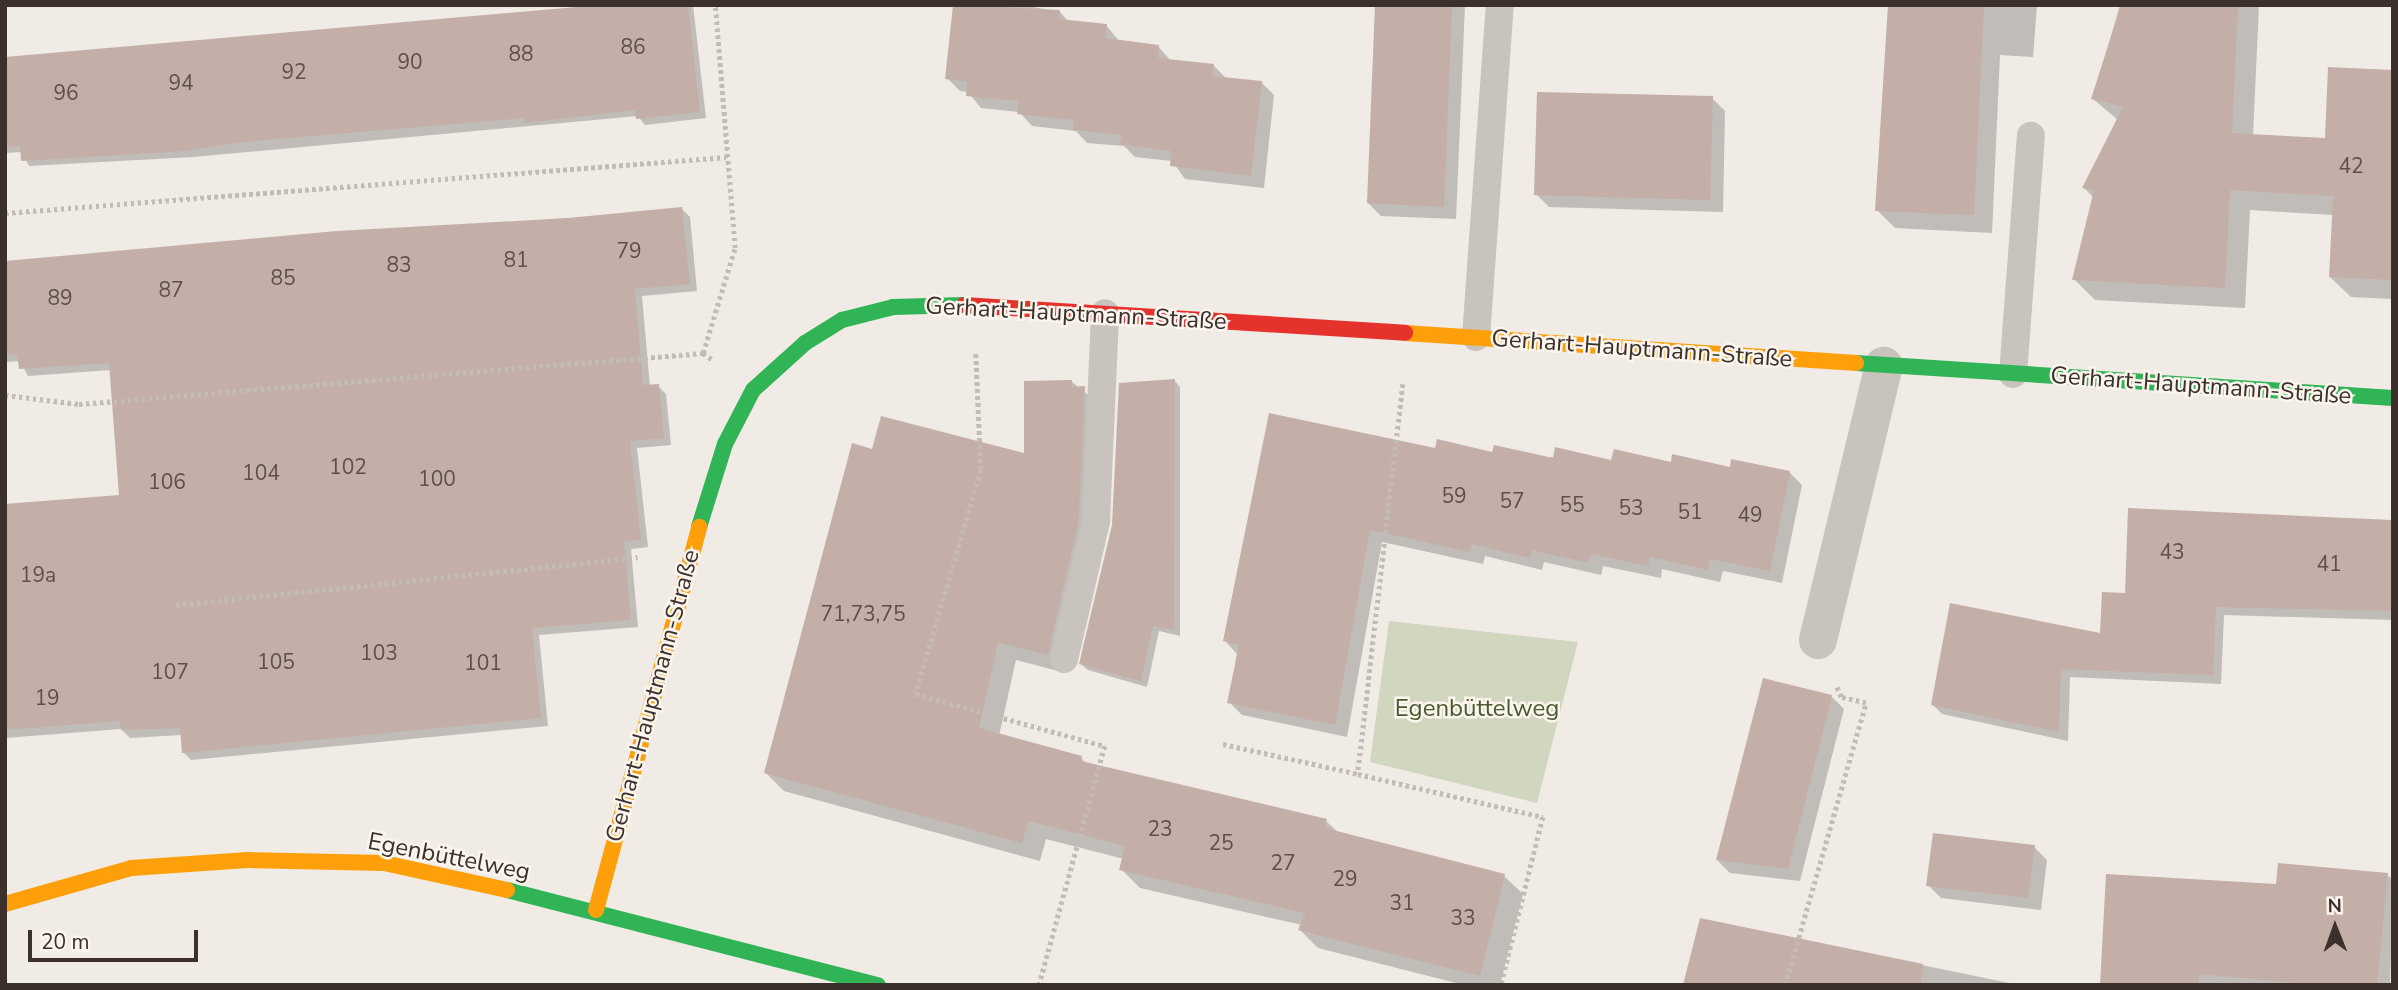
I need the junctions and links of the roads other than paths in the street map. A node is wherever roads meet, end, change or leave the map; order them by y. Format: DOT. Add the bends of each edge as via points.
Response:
graph roads {
  1 [pos="1500,5"];
  2 [pos="2031,136"];
  3 [pos="1105,313"];
  4 [pos="1476,337"];
  5 [pos="1884,366"];
  6 [pos="2014,374"];
  7 [pos="2393,398"];
  8 [pos="1818,640"];
  9 [pos="1064,659"];
  10 [pos="5,904"];
  11 [pos="596,910"];
  12 [pos="878,985"];
  1 -- 4 [label="lane"];
  2 -- 6 [label="lane"];
  3 -- 4 [label="street, Gerhart-Hauptmann-Straße"];
  3 -- 9 [label="lane" via="1096,521"];
  3 -- 11 [label="street, Gerhart-Hauptmann-Straße" via="973,305 892,307 842,320 805,343 754,390 725,444 691,552"];
  4 -- 5 [label="street, Gerhart-Hauptmann-Straße"];
  5 -- 6 [label="street, Gerhart-Hauptmann-Straße"];
  5 -- 8 [label="street"];
  6 -- 7 [label="street, Gerhart-Hauptmann-Straße"];
  10 -- 11 [label="street, Egenbüttelweg" via="131,868 248,860 384,863"];
  11 -- 12 [label="street, Egenbüttelweg"];
}
